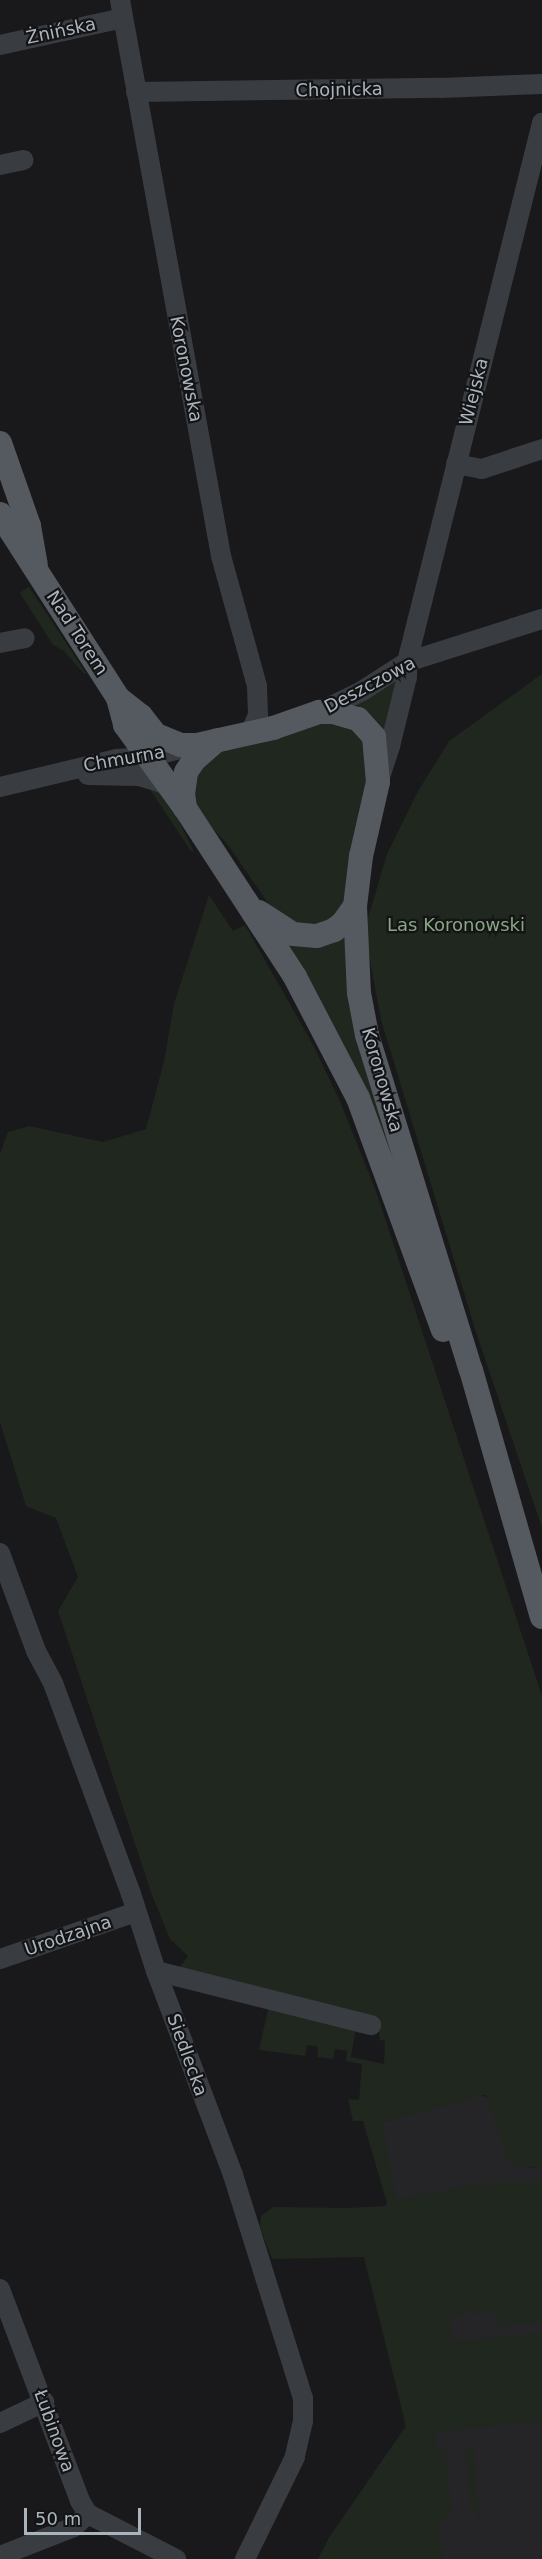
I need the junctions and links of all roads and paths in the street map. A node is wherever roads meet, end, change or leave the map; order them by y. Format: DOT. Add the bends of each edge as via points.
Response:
graph roads {
  1 [pos="121,9"];
  2 [pos="0,45"];
  3 [pos="542,84"];
  4 [pos="136,92"];
  5 [pos="542,123"];
  6 [pos="23,160"];
  7 [pos="0,165"];
  8 [pos="0,443"];
  9 [pos="542,449"];
  10 [pos="456,464"];
  11 [pos="0,514"];
  12 [pos="37,569"];
  13 [pos="542,619"];
  14 [pos="25,638"];
  15 [pos="0,643"];
  16 [pos="406,662"];
  17 [pos="118,698"];
  18 [pos="319,712"];
  19 [pos="250,733"];
  20 [pos="207,742"];
  21 [pos="148,757"];
  22 [pos="52,776"];
  23 [pos="378,782"];
  24 [pos="168,785"];
  25 [pos="0,787"];
  26 [pos="186,808"];
  27 [pos="251,906"];
  28 [pos="355,906"];
  29 [pos="504,1489"];
  30 [pos="0,1553"];
  31 [pos="542,1617"];
  32 [pos="136,1912"];
  33 [pos="0,1959"];
  34 [pos="156,1971"];
  35 [pos="371,2025"];
  36 [pos="0,2289"];
  37 [pos="44,2402"];
  38 [pos="0,2424"];
  39 [pos="88,2514"];
  40 [pos="0,2556"];
  41 [pos="176,2559"];
  42 [pos="245,2559"];
  1 -- 2 [label="street, Żnińska"];
  1 -- 4 [label="street, Koronowska"];
  3 -- 4 [label="street, Chojnicka"];
  4 -- 19 [label="street, Koronowska" via="221,556 256,678 258,715"];
  5 -- 10 [label="street, Wiejska"];
  6 -- 7 [label="street"];
  8 -- 12 [label="main road, Nad Torem" via="29,526"];
  9 -- 10 [label="street" via="482,469"];
  10 -- 16 [label="street, Wiejska"];
  11 -- 12 [label="main road, Nad Torem"];
  12 -- 17 [label="main road, Nad Torem"];
  13 -- 16 [label="street, Deszczowa"];
  14 -- 15 [label="street"];
  16 -- 18 [label="street, Deszczowa" via="362,691"];
  16 -- 23 [label="street, Koronowska" via="407,677"];
  17 -- 20 [label="main road, Nad Torem" via="162,739 181,745"];
  17 -- 21 [label="main road, Nad Torem" via="124,725"];
  18 -- 19 [label="main road, Deszczowa"];
  18 -- 23 [label="main road" via="343,713 358,719 370,731 376,744"];
  19 -- 20 [label="main road, Deszczowa"];
  20 -- 21 [label="street, Chmurna"];
  20 -- 26 [label="main road" via="186,772"];
  21 -- 22 [label="street, Chmurna" via="117,759"];
  21 -- 24 [label="main road, Koronowska"];
  22 -- 24 [label="street, Chmurna" via="118,774"];
  22 -- 25 [label="street, Chmurna"];
  23 -- 28 [label="main road, Koronowska"];
  24 -- 26 [label="main road, Koronowska"];
  26 -- 27 [label="main road, Koronowska"];
  27 -- 28 [label="main road" via="283,929 306,936 334,930"];
  27 -- 29 [label="main road, Koronowska" via="295,978 357,1098 489,1459"];
  28 -- 29 [label="main road, Koronowska" via="355,957 367,1035"];
  29 -- 31 [label="main road, Koronowska"];
  30 -- 32 [label="street, Siedlecka" via="36,1651 53,1683"];
  32 -- 33 [label="street, Urodzajna"];
  32 -- 34 [label="street, Siedlecka"];
  34 -- 35 [label="street"];
  34 -- 42 [label="street, Siedlecka" via="241,2199 303,2398 303,2421 295,2457"];
  36 -- 37 [label="street, Łubinowa"];
  37 -- 38 [label="street"];
  37 -- 39 [label="street, Łubinowa"];
  39 -- 40 [label="street" via="74,2527"];
  39 -- 41 [label="street"];
}
